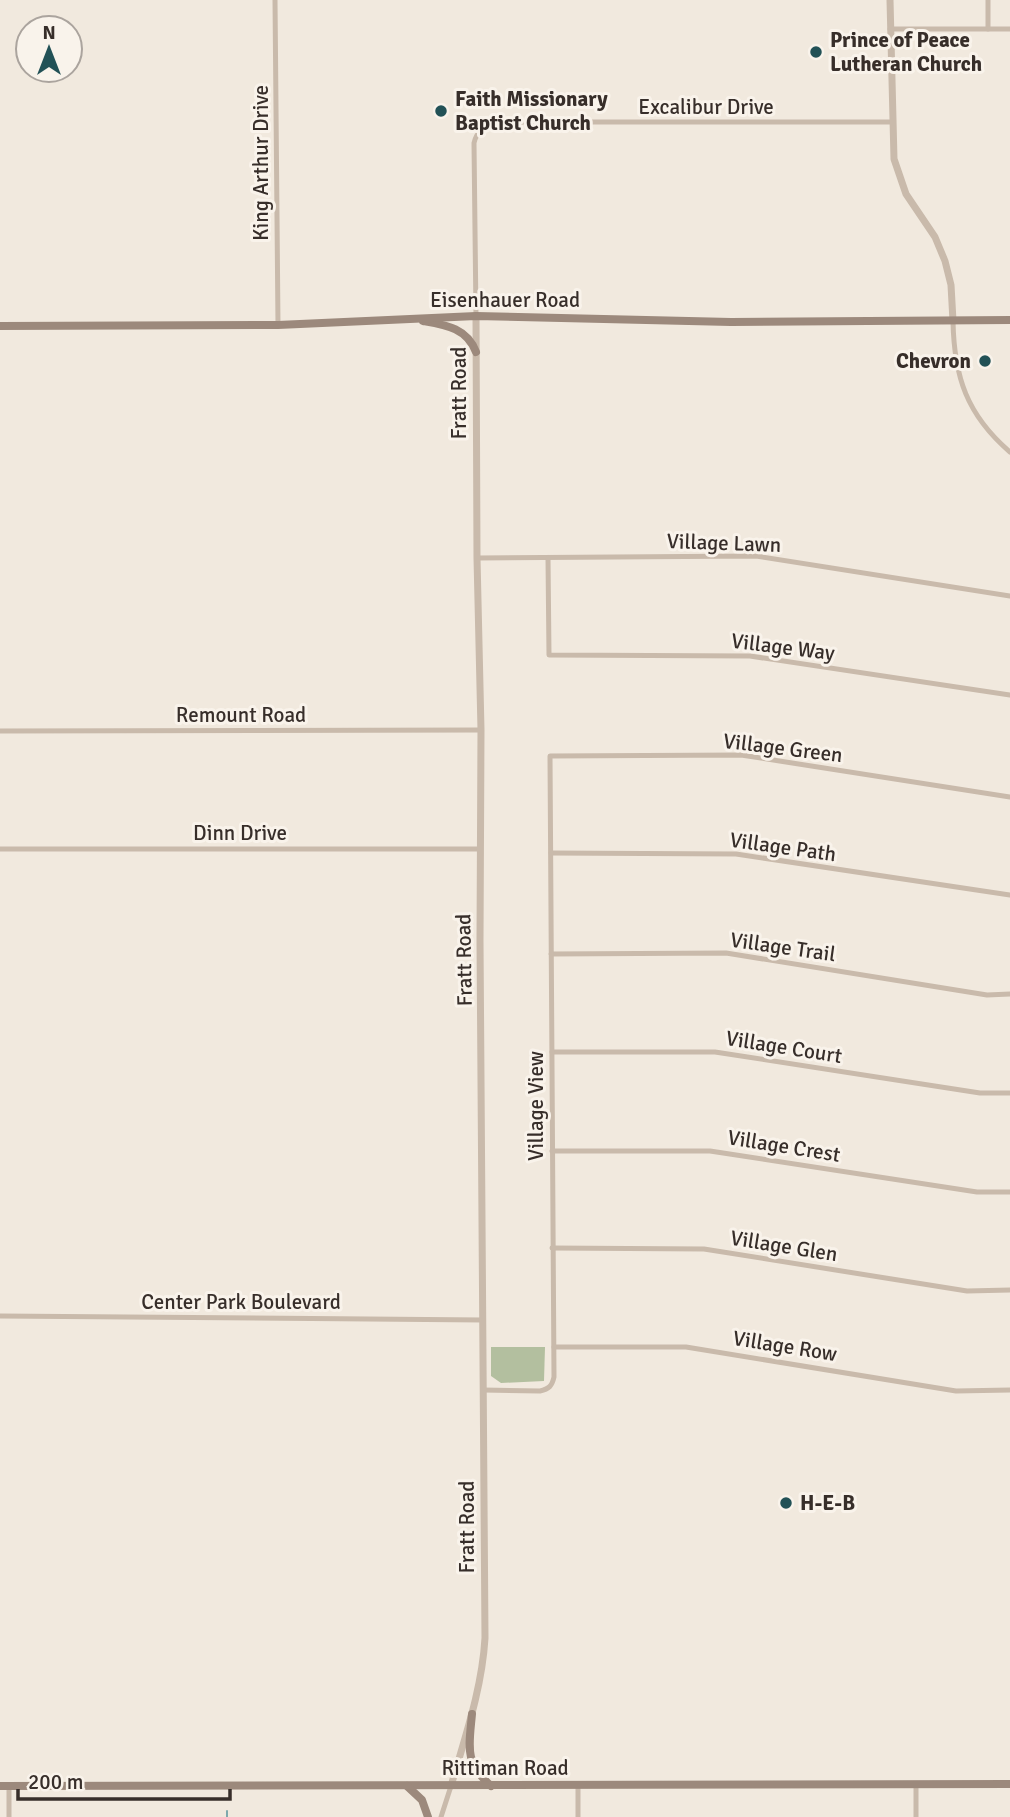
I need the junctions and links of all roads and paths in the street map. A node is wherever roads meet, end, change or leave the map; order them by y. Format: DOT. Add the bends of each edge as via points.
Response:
graph roads {
  1 [pos="275,0"];
  2 [pos="890,0"];
  3 [pos="988,0"];
  4 [pos="890,29"];
  5 [pos="988,29"];
  6 [pos="1010,29"];
  7 [pos="892,122"];
  8 [pos="479,131"];
  9 [pos="476,316"];
  10 [pos="403,318"];
  11 [pos="1010,320"];
  12 [pos="953,321"];
  13 [pos="278,325"];
  14 [pos="0,326"];
  15 [pos="476,352"];
  16 [pos="1010,452"];
  17 [pos="477,558"];
  18 [pos="548,558"];
  19 [pos="1010,596"];
  20 [pos="1010,695"];
  21 [pos="481,730"];
  22 [pos="0,732"];
  23 [pos="550,757"];
  24 [pos="1010,797"];
  25 [pos="0,849"];
  26 [pos="480,849"];
  27 [pos="551,853"];
  28 [pos="1010,895"];
  29 [pos="551,954"];
  30 [pos="1010,994"];
  31 [pos="552,1052"];
  32 [pos="1010,1093"];
  33 [pos="552,1151"];
  34 [pos="1010,1192"];
  35 [pos="552,1248"];
  36 [pos="1010,1290"];
  37 [pos="0,1316"];
  38 [pos="482,1320"];
  39 [pos="554,1347"];
  40 [pos="483,1390"];
  41 [pos="1010,1390"];
  42 [pos="472,1714"];
  43 [pos="916,1784"];
  44 [pos="1010,1784"];
  45 [pos="4,1786"];
  46 [pos="407,1786"];
  47 [pos="451,1786"];
  48 [pos="491,1786"];
  49 [pos="578,1786"];
  50 [pos="9,1817"];
  51 [pos="428,1817"];
  52 [pos="441,1817"];
  53 [pos="578,1817"];
  54 [pos="916,1817"];
  1 -- 13 [label="street, King Arthur Drive"];
  2 -- 4 [label="street"];
  3 -- 5 [label="street"];
  4 -- 5 [label="street"];
  4 -- 7 [label="street"];
  5 -- 6 [label="street"];
  7 -- 8 [label="street, Excalibur Drive" via="496,122"];
  7 -- 12 [label="street" via="894,159 902,186 945,261"];
  8 -- 9 [label="street, Fratt Road" via="474,143"];
  9 -- 10 [label="main road, Eisenhauer Road"];
  9 -- 12 [label="main road, Eisenhauer Road"];
  9 -- 15 [label="street, Fratt Road"];
  10 -- 13 [label="main road, Eisenhauer Road"];
  10 -- 15 [label="main road" via="456,328 470,339"];
  11 -- 12 [label="main road, Eisenhauer Road"];
  12 -- 16 [label="street" via="962,387 979,420"];
  13 -- 14 [label="main road, Eisenhauer Road"];
  15 -- 17 [label="street, Fratt Road"];
  17 -- 18 [label="street, Village Lawn"];
  17 -- 21 [label="street, Fratt Road"];
  18 -- 19 [label="street, Village Lawn" via="756,556"];
  18 -- 20 [label="street, Village Way" via="550,655 750,656"];
  21 -- 22 [label="street, Remount Road"];
  21 -- 26 [label="street, Fratt Road"];
  23 -- 24 [label="street, Village Green" via="741,755"];
  23 -- 27 [label="street, Village View"];
  25 -- 26 [label="street, Dinn Drive"];
  26 -- 38 [label="street, Fratt Road"];
  27 -- 28 [label="street, Village Path" via="736,854"];
  27 -- 29 [label="street, Village View"];
  29 -- 30 [label="street, Village Trail" via="726,953 987,995"];
  29 -- 31 [label="street, Village View"];
  31 -- 32 [label="street, Village Court" via="715,1052 980,1093"];
  31 -- 33 [label="street, Village View"];
  33 -- 34 [label="street, Village Crest" via="710,1151 977,1192"];
  33 -- 35 [label="street, Village View"];
  35 -- 36 [label="street, Village Glen" via="704,1249 967,1291"];
  35 -- 39 [label="street, Village View"];
  37 -- 38 [label="street, Center Park Boulevard"];
  38 -- 40 [label="street, Fratt Road"];
  39 -- 40 [label="street, Village View" via="554,1377 548,1388"];
  39 -- 41 [label="street, Village Row" via="686,1347 956,1391"];
  40 -- 42 [label="street, Fratt Road" via="485,1637"];
  42 -- 47 [label="street, Fratt Road"];
  42 -- 48 [label="main road" via="470,1761"];
  43 -- 44 [label="main road, Rittiman Road"];
  43 -- 49 [label="main road, Rittiman Road"];
  43 -- 54 [label="street"];
  45 -- 46 [label="main road, Rittiman Road"];
  45 -- 50 [label="street"];
  46 -- 47 [label="main road, Rittiman Road"];
  46 -- 51 [label="main road" via="422,1800"];
  47 -- 48 [label="main road, Rittiman Road"];
  47 -- 52 [label="street"];
  48 -- 49 [label="main road, Rittiman Road"];
  49 -- 53 [label="street"];
}
